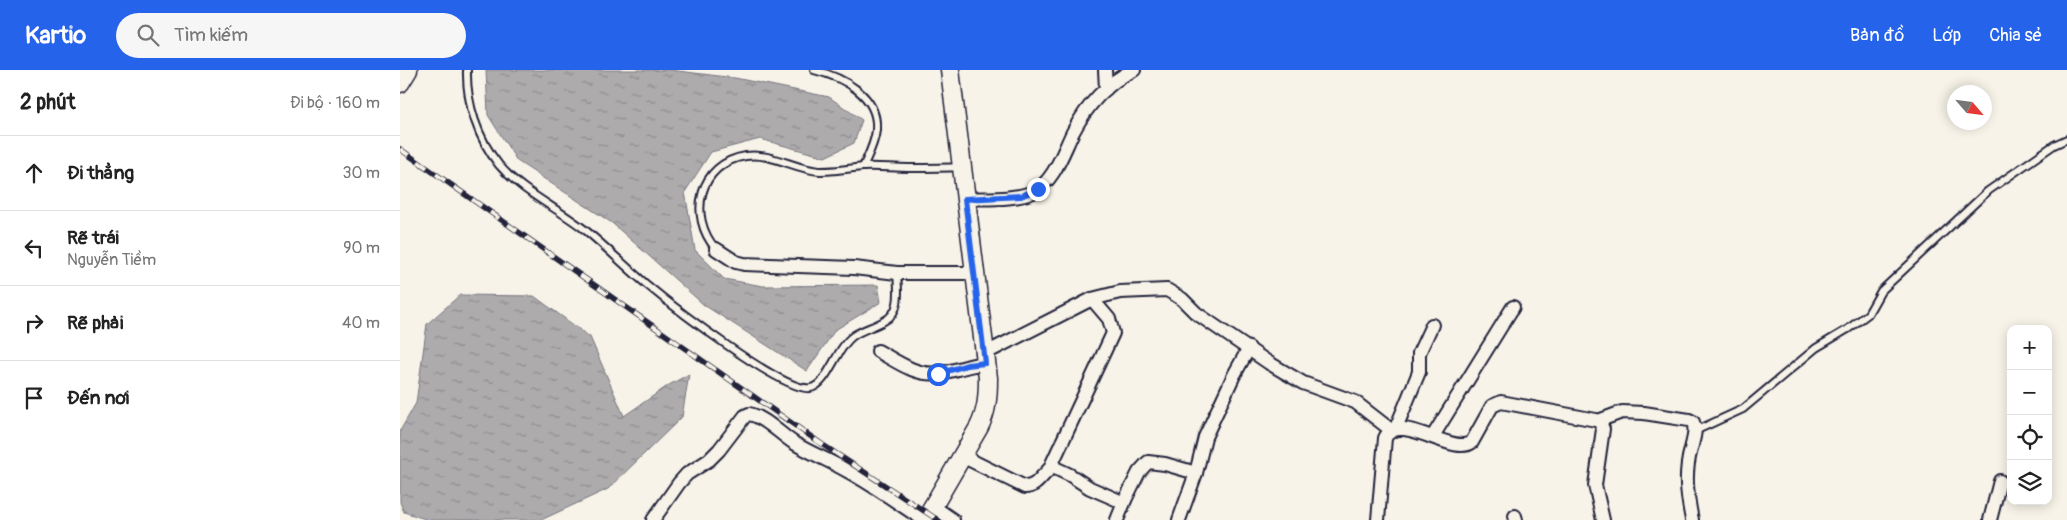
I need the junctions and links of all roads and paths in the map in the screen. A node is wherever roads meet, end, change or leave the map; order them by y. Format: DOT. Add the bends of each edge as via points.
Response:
graph roads {
  1 [pos="408,70"];
  2 [pos="467,70"];
  3 [pos="814,70"];
  4 [pos="950,70"];
  5 [pos="1105,70"];
  6 [pos="1134,70"];
  7 [pos="400,83"];
  8 [pos="1106,89"];
  9 [pos="2067,139"];
  10 [pos="863,167"];
  11 [pos="961,167"];
  12 [pos="965,199"];
  13 [pos="716,249"];
  14 [pos="897,273"];
  15 [pos="975,274"];
  16 [pos="1092,299"];
  17 [pos="1513,307"];
  18 [pos="1432,325"];
  19 [pos="1249,348"];
  20 [pos="878,351"];
  21 [pos="984,359"];
  22 [pos="1598,421"];
  23 [pos="1394,429"];
  24 [pos="1695,431"];
  25 [pos="1433,436"];
  26 [pos="962,456"];
  27 [pos="1049,470"];
  28 [pos="1196,473"];
  29 [pos="2000,481"];
  30 [pos="1125,500"];
  31 [pos="928,516"];
  32 [pos="653,520"];
  33 [pos="953,520"];
  34 [pos="1117,520"];
  35 [pos="1179,520"];
  36 [pos="1378,520"];
  37 [pos="1603,520"];
  38 [pos="1692,520"];
  39 [pos="1990,520"];
  1 -- 7 [label="street"];
  2 -- 14 [label="lane" via="475,120 485,144 506,173 583,228 648,286 708,331 793,385 802,388 816,385 846,342 861,330 890,317 898,302"];
  3 -- 10 [label="lane" via="855,88 871,106 876,132"];
  4 -- 11 [label="street"];
  5 -- 8 [label="street"];
  6 -- 8 [label="street"];
  8 -- 12 [label="street" via="1081,119 1042,186 1021,196"];
  9 -- 24 [label="lane" via="1988,192 1881,292 1868,314 1816,348 1743,409"];
  10 -- 11 [label="lane"];
  10 -- 13 [label="lane" via="819,171 758,156 731,160 710,177 701,199 702,224"];
  11 -- 12 [label="street"];
  12 -- 15 [label="street"];
  13 -- 14 [label="street" via="744,264"];
  14 -- 15 [label="street"];
  15 -- 21 [label="street"];
  16 -- 19 [label="street" via="1120,292 1168,290"];
  16 -- 21 [label="street"];
  16 -- 27 [label="street" via="1112,324 1113,333"];
  17 -- 25 [label="street"];
  18 -- 23 [label="street" via="1419,353 1419,372"];
  19 -- 23 [label="street" via="1296,379 1355,402"];
  19 -- 28 [label="street" via="1206,437"];
  20 -- 21 [label="street" via="915,371 929,374"];
  21 -- 26 [label="street" via="988,378 987,404 979,427"];
  22 -- 24 [label="street" via="1622,412 1644,413 1689,420"];
  22 -- 25 [label="street" via="1501,402 1492,406 1469,445 1461,446"];
  22 -- 37 [label="street" via="1603,429 1595,485"];
  23 -- 25 [label="street"];
  23 -- 36 [label="street" via="1385,438"];
  24 -- 38 [label="street" via="1686,466 1686,491"];
  26 -- 27 [label="street" via="1025,487 1033,486"];
  26 -- 31 [label="street"];
  27 -- 30 [label="street" via="1059,469 1109,497"];
  28 -- 30 [label="street" via="1148,462 1139,472"];
  28 -- 35 [label="street"];
  29 -- 39 [label="street"];
  30 -- 34 [label="street"];
  31 -- 32 [label="street" via="847,470 819,458 749,414 709,460 687,474"];
  31 -- 33 [label="street"];
}
